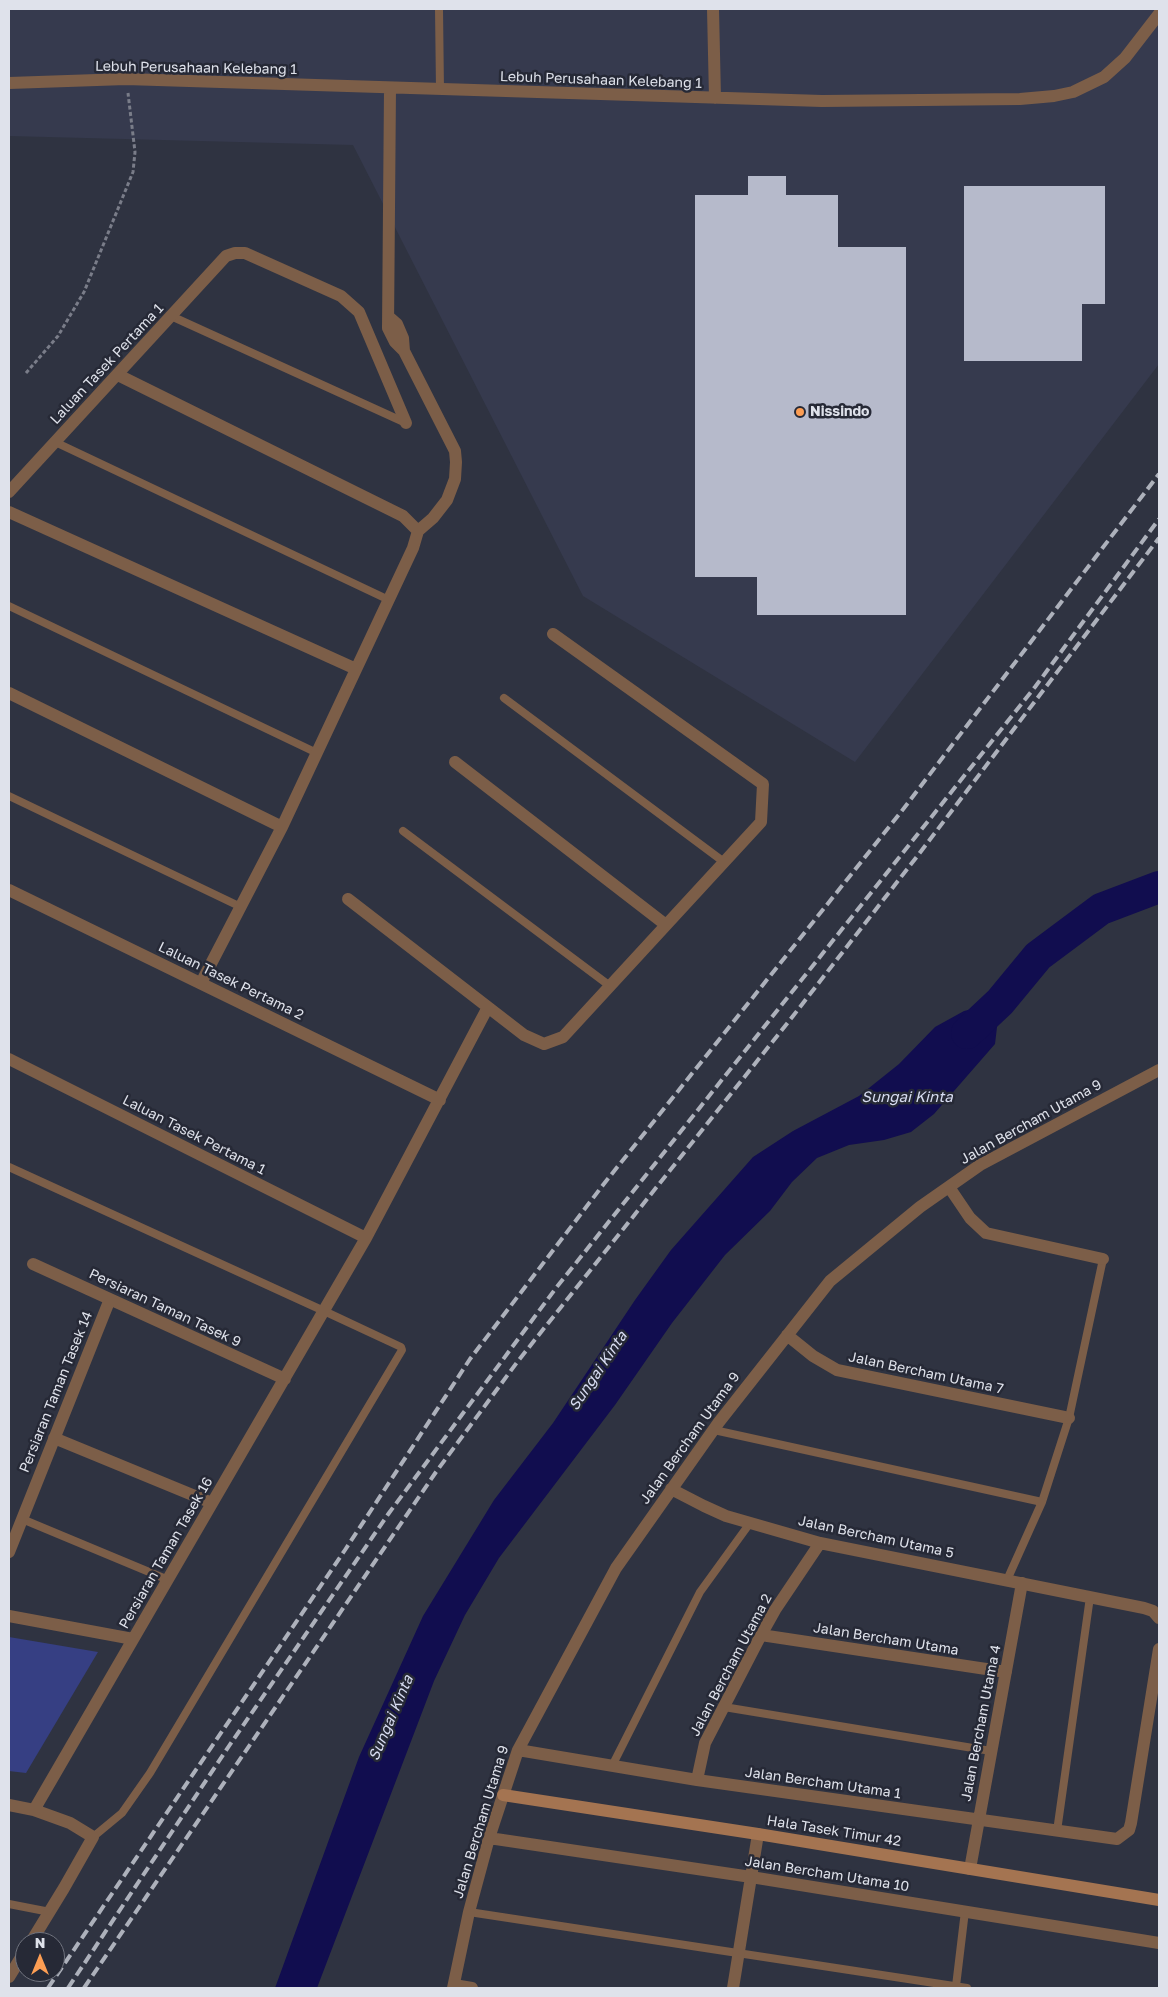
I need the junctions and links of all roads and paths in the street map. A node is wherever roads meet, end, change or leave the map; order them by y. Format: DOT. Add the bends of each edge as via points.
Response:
graph roads {
  1 [pos="439,9"];
  2 [pos="713,9"];
  3 [pos="1159,14"];
  4 [pos="126,80"];
  5 [pos="9,83"];
  6 [pos="390,89"];
  7 [pos="440,90"];
  8 [pos="714,98"];
  9 [pos="171,316"];
  10 [pos="26,373"];
  11 [pos="118,375"];
  12 [pos="406,423"];
  13 [pos="55,442"];
  14 [pos="9,492"];
  15 [pos="9,512"];
  16 [pos="418,530"];
  17 [pos="388,600"];
  18 [pos="9,606"];
  19 [pos="553,634"];
  20 [pos="356,670"];
  21 [pos="9,694"];
  22 [pos="504,698"];
  23 [pos="317,753"];
  24 [pos="455,762"];
  25 [pos="9,796"];
  26 [pos="282,827"];
  27 [pos="403,831"];
  28 [pos="724,862"];
  29 [pos="9,890"];
  30 [pos="348,899"];
  31 [pos="240,907"];
  32 [pos="666,925"];
  33 [pos="201,983"];
  34 [pos="610,986"];
  35 [pos="488,1007"];
  36 [pos="9,1059"];
  37 [pos="1159,1070"];
  38 [pos="440,1100"];
  39 [pos="9,1166"];
  40 [pos="949,1187"];
  41 [pos="366,1238"];
  42 [pos="1104,1259"];
  43 [pos="33,1264"];
  44 [pos="110,1299"];
  45 [pos="324,1311"];
  46 [pos="787,1335"];
  47 [pos="285,1379"];
  48 [pos="1069,1418"];
  49 [pos="714,1430"];
  50 [pos="54,1438"];
  51 [pos="671,1489"];
  52 [pos="1042,1502"];
  53 [pos="212,1503"];
  54 [pos="22,1518"];
  55 [pos="750,1523"];
  56 [pos="820,1543"];
  57 [pos="9,1552"];
  58 [pos="166,1580"];
  59 [pos="1007,1580"];
  60 [pos="1022,1583"];
  61 [pos="1090,1596"];
  62 [pos="9,1616"];
  63 [pos="1159,1617"];
  64 [pos="761,1635"];
  65 [pos="133,1639"];
  66 [pos="1159,1649"];
  67 [pos="1006,1672"];
  68 [pos="724,1708"];
  69 [pos="518,1750"];
  70 [pos="991,1751"];
  71 [pos="612,1766"];
  72 [pos="697,1780"];
  73 [pos="503,1795"];
  74 [pos="9,1805"];
  75 [pos="34,1810"];
  76 [pos="978,1820"];
  77 [pos="1057,1831"];
  78 [pos="758,1834"];
  79 [pos="93,1837"];
  80 [pos="490,1838"];
  81 [pos="970,1869"];
  82 [pos="751,1877"];
  83 [pos="1159,1900"];
  84 [pos="9,1904"];
  85 [pos="965,1911"];
  86 [pos="50,1912"];
  87 [pos="469,1912"];
  88 [pos="37,1932"];
  89 [pos="1159,1943"];
  90 [pos="739,1953"];
  91 [pos="956,1986"];
  92 [pos="454,1987"];
  93 [pos="472,1988"];
  94 [pos="733,1988"];
  95 [pos="968,1988"];
  1 -- 7 [label="lane"];
  2 -- 8 [label="street"];
  3 -- 8 [label="street, Lebuh Perusahaan Kelebang 1" via="1125,58 1104,77 1073,92 1054,96 822,101"];
  4 -- 5 [label="street, Lebuh Perusahaan Kelebang 1"];
  4 -- 6 [label="street, Lebuh Perusahaan Kelebang 1"];
  4 -- 10 [label="path" via="135,152 133,172 84,292 58,336"];
  6 -- 7 [label="street, Lebuh Perusahaan Kelebang 1"];
  6 -- 16 [label="street" via="388,328 404,351 455,451 456,462 455,479 447,500"];
  7 -- 8 [label="street, Lebuh Perusahaan Kelebang 1"];
  9 -- 11 [label="street, Laluan Tasek Pertama 1"];
  9 -- 12 [label="lane"];
  9 -- 12 [label="street, Laluan Tasek Pertama 1" via="226,256 235,253 245,254 341,296 359,312"];
  11 -- 13 [label="street, Laluan Tasek Pertama 1"];
  11 -- 16 [label="street" via="403,516"];
  13 -- 14 [label="street, Laluan Tasek Pertama 1"];
  13 -- 17 [label="lane"];
  15 -- 20 [label="street"];
  16 -- 17 [label="street"];
  17 -- 20 [label="street"];
  18 -- 23 [label="lane"];
  19 -- 28 [label="street" via="764,784 761,822"];
  20 -- 23 [label="street"];
  21 -- 26 [label="street"];
  22 -- 28 [label="lane"];
  23 -- 26 [label="street"];
  24 -- 32 [label="street"];
  25 -- 31 [label="lane"];
  26 -- 31 [label="street"];
  27 -- 34 [label="lane"];
  28 -- 32 [label="street"];
  29 -- 33 [label="street, Laluan Tasek Pertama 2"];
  30 -- 35 [label="street"];
  31 -- 33 [label="street"];
  32 -- 34 [label="street"];
  33 -- 38 [label="street, Laluan Tasek Pertama 2"];
  34 -- 35 [label="street" via="563,1037 544,1044 524,1035"];
  35 -- 38 [label="street, Persiaran Taman Tasek 16"];
  36 -- 41 [label="street, Laluan Tasek Pertama 1"];
  37 -- 40 [label="street, Jalan Bercham Utama 9" via="980,1165"];
  38 -- 41 [label="street, Persiaran Taman Tasek 16"];
  39 -- 45 [label="lane"];
  40 -- 42 [label="street" via="970,1218 986,1233"];
  40 -- 46 [label="street, Jalan Bercham Utama 9" via="830,1280"];
  41 -- 45 [label="street, Persiaran Taman Tasek 16"];
  42 -- 48 [label="lane"];
  43 -- 44 [label="street, Persiaran Taman Tasek 9"];
  44 -- 47 [label="street, Persiaran Taman Tasek 9"];
  44 -- 50 [label="street, Persiaran Taman Tasek 14"];
  45 -- 47 [label="street, Persiaran Taman Tasek 16"];
  45 -- 79 [label="lane" via="401,1347 402,1352 150,1773 122,1813"];
  46 -- 48 [label="street, Jalan Bercham Utama 7" via="813,1356 838,1370"];
  46 -- 49 [label="street, Jalan Bercham Utama 9"];
  47 -- 53 [label="street, Persiaran Taman Tasek 16"];
  48 -- 52 [label="lane"];
  49 -- 51 [label="street, Jalan Bercham Utama 9"];
  49 -- 52 [label="lane"];
  50 -- 53 [label="street"];
  50 -- 54 [label="street, Persiaran Taman Tasek 14"];
  51 -- 55 [label="street, Jalan Bercham Utama 5" via="713,1511"];
  51 -- 69 [label="street, Jalan Bercham Utama 9" via="616,1568"];
  52 -- 59 [label="lane"];
  53 -- 58 [label="street, Persiaran Taman Tasek 16"];
  54 -- 57 [label="street, Persiaran Taman Tasek 14"];
  54 -- 58 [label="lane"];
  55 -- 56 [label="street, Jalan Bercham Utama 5"];
  55 -- 71 [label="lane" via="700,1592"];
  56 -- 59 [label="street, Jalan Bercham Utama 5"];
  56 -- 64 [label="street, Jalan Bercham Utama 2"];
  58 -- 65 [label="street, Persiaran Taman Tasek 16"];
  59 -- 60 [label="street, Jalan Bercham Utama 5"];
  60 -- 61 [label="street, Jalan Bercham Utama 5"];
  60 -- 67 [label="street, Jalan Bercham Utama 4"];
  61 -- 63 [label="street, Jalan Bercham Utama 5" via="1144,1608"];
  61 -- 77 [label="lane"];
  62 -- 65 [label="street"];
  64 -- 67 [label="street, Jalan Bercham Utama"];
  64 -- 68 [label="street, Jalan Bercham Utama 2"];
  65 -- 75 [label="street, Persiaran Taman Tasek 16"];
  66 -- 77 [label="street, Jalan Bercham Utama 1" via="1129,1830 1124,1835 1109,1839"];
  67 -- 70 [label="street, Jalan Bercham Utama 4"];
  68 -- 70 [label="lane"];
  68 -- 72 [label="street, Jalan Bercham Utama 2" via="705,1744"];
  69 -- 71 [label="street, Jalan Bercham Utama 1"];
  69 -- 73 [label="street, Jalan Bercham Utama 9"];
  70 -- 76 [label="street, Jalan Bercham Utama 4"];
  71 -- 72 [label="street, Jalan Bercham Utama 1"];
  72 -- 76 [label="street, Jalan Bercham Utama 1"];
  73 -- 78 [label="street, Hala Tasek Timur 42"];
  73 -- 80 [label="street, Jalan Bercham Utama 9"];
  74 -- 75 [label="street"];
  75 -- 79 [label="street" via="70,1823"];
  76 -- 77 [label="street, Jalan Bercham Utama 1"];
  76 -- 81 [label="street, Jalan Bercham Utama 4"];
  78 -- 81 [label="street, Hala Tasek Timur 42"];
  78 -- 82 [label="street"];
  79 -- 86 [label="street"];
  80 -- 82 [label="street, Jalan Bercham Utama 10"];
  80 -- 87 [label="street, Jalan Bercham Utama 9"];
  81 -- 83 [label="street, Hala Tasek Timur 42"];
  82 -- 85 [label="street, Jalan Bercham Utama 10"];
  82 -- 90 [label="street"];
  84 -- 86 [label="lane"];
  85 -- 89 [label="street, Jalan Bercham Utama 10"];
  85 -- 91 [label="lane"];
  86 -- 88 [label="street"];
  87 -- 90 [label="lane"];
  87 -- 92 [label="street, Jalan Bercham Utama 9"];
  90 -- 91 [label="lane"];
  90 -- 94 [label="street"];
  91 -- 95 [label="lane"];
  92 -- 93 [label="street"];
}
